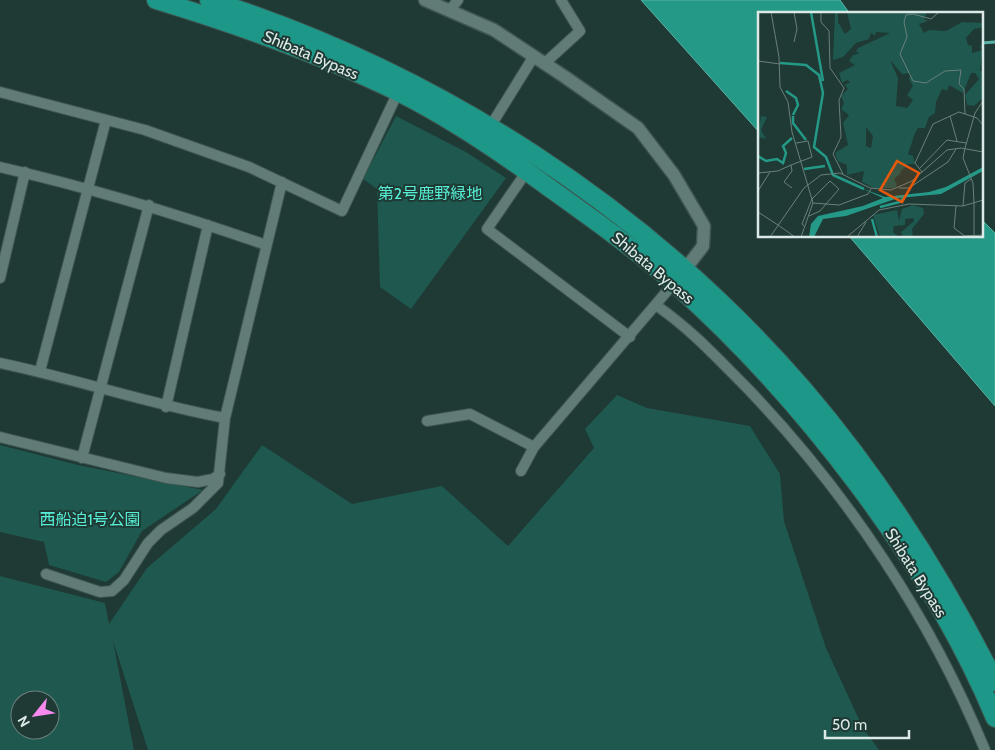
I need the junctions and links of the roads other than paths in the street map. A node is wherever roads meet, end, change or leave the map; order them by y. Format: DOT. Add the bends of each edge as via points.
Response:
graph roads {
  1 [pos="156,0"];
  2 [pos="209,0"];
  3 [pos="425,0"];
  4 [pos="458,0"];
  5 [pos="561,0"];
  6 [pos="449,11"];
  7 [pos="539,59"];
  8 [pos="0,92"];
  9 [pos="398,92"];
  10 [pos="106,120"];
  11 [pos="490,127"];
  12 [pos="0,166"];
  13 [pos="527,171"];
  14 [pos="25,172"];
  15 [pos="282,182"];
  16 [pos="89,188"];
  17 [pos="149,206"];
  18 [pos="208,225"];
  19 [pos="266,245"];
  20 [pos="685,270"];
  21 [pos="0,278"];
  22 [pos="674,283"];
  23 [pos="657,306"];
  24 [pos="630,337"];
  25 [pos="0,362"];
  26 [pos="40,371"];
  27 [pos="101,387"];
  28 [pos="166,407"];
  29 [pos="225,418"];
  30 [pos="427,421"];
  31 [pos="0,437"];
  32 [pos="534,447"];
  33 [pos="82,458"];
  34 [pos="521,471"];
  35 [pos="220,474"];
  36 [pos="46,574"];
  37 [pos="995,682"];
  38 [pos="995,718"];
  39 [pos="985,750"];
  1 -- 9 [label="highway, Shibata Bypass" via="294,46"];
  2 -- 11 [label="highway, Shibata Bypass" via="248,12 350,54"];
  3 -- 6 [label="street"];
  4 -- 6 [label="street"];
  5 -- 7 [label="street" via="580,31"];
  6 -- 7 [label="street" via="494,30"];
  7 -- 11 [label="street"];
  7 -- 20 [label="street" via="638,128 674,175 696,209 705,232 699,253"];
  8 -- 10 [label="street"];
  9 -- 13 [label="highway, Shibata Bypass"];
  9 -- 15 [label="street" via="342,211"];
  10 -- 15 [label="street" via="145,130"];
  10 -- 16 [label="street"];
  11 -- 20 [label="highway, Shibata Bypass" via="575,182"];
  12 -- 14 [label="street"];
  13 -- 22 [label="highway, Shibata Bypass"];
  13 -- 24 [label="street" via="487,229"];
  14 -- 16 [label="street"];
  14 -- 21 [label="street"];
  15 -- 19 [label="street"];
  16 -- 17 [label="street"];
  16 -- 26 [label="street"];
  17 -- 18 [label="street"];
  17 -- 27 [label="street"];
  18 -- 19 [label="street"];
  18 -- 28 [label="street"];
  19 -- 29 [label="street"];
  20 -- 22 [label="street"];
  20 -- 37 [label="highway, Shibata Bypass" via="761,343 845,442 926,558"];
  22 -- 23 [label="street"];
  22 -- 38 [label="highway, Shibata Bypass" via="766,374 830,450 883,521 960,647"];
  23 -- 24 [label="street"];
  23 -- 39 [label="street" via="695,334 792,436 857,522 910,602"];
  24 -- 32 [label="street"];
  25 -- 26 [label="street"];
  26 -- 27 [label="street"];
  27 -- 28 [label="street"];
  27 -- 33 [label="street"];
  28 -- 29 [label="street"];
  29 -- 35 [label="street"];
  30 -- 32 [label="street" via="470,414"];
  31 -- 33 [label="street"];
  32 -- 34 [label="street"];
  33 -- 35 [label="street" via="186,481 213,480"];
  35 -- 36 [label="street" via="218,483 193,508 148,543 124,580 112,591 100,592"];
}
